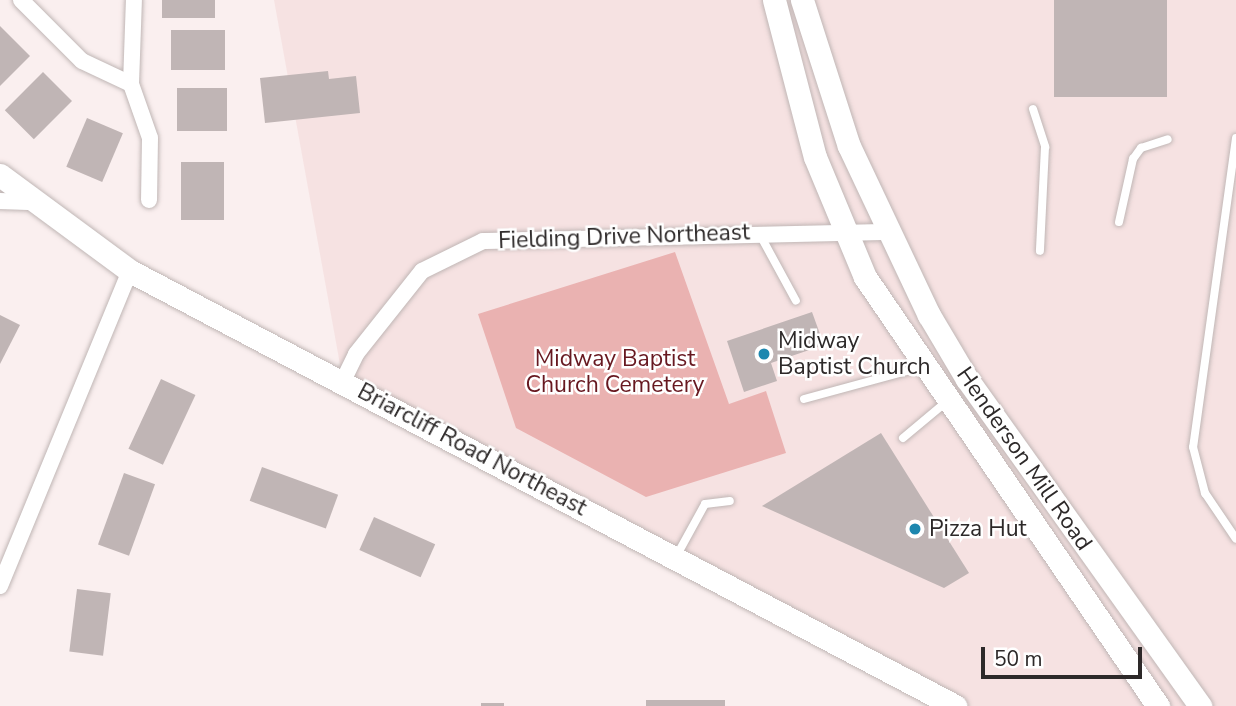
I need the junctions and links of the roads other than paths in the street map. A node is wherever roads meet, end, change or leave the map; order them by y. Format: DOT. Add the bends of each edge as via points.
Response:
graph roads {
  1 [pos="22,0"];
  2 [pos="134,0"];
  3 [pos="774,0"];
  4 [pos="802,0"];
  5 [pos="131,84"];
  6 [pos="1033,109"];
  7 [pos="1236,138"];
  8 [pos="1168,139"];
  9 [pos="0,175"];
  10 [pos="1232,184"];
  11 [pos="149,200"];
  12 [pos="0,201"];
  13 [pos="28,202"];
  14 [pos="1119,222"];
  15 [pos="843,231"];
  16 [pos="886,232"];
  17 [pos="759,233"];
  18 [pos="1040,251"];
  19 [pos="131,271"];
  20 [pos="796,301"];
  21 [pos="922,367"];
  22 [pos="343,382"];
  23 [pos="804,399"];
  24 [pos="946,402"];
  25 [pos="903,438"];
  26 [pos="730,501"];
  27 [pos="1236,539"];
  28 [pos="676,558"];
  29 [pos="0,586"];
  30 [pos="955,706"];
  31 [pos="1158,706"];
  32 [pos="1200,706"];
  1 -- 5 [label="street" via="82,61"];
  2 -- 5 [label="street"];
  3 -- 15 [label="street, Henderson Mill Road" via="815,157"];
  4 -- 16 [label="street, Henderson Mill Road" via="823,76"];
  5 -- 11 [label="street" via="150,138"];
  6 -- 18 [label="lane" via="1045,148"];
  7 -- 10 [label="lane"];
  8 -- 14 [label="lane" via="1141,148 1133,159"];
  9 -- 13 [label="street, Briarcliff Road Northeast"];
  10 -- 27 [label="lane" via="1193,447 1205,493"];
  12 -- 13 [label="street"];
  13 -- 19 [label="street, Briarcliff Road Northeast"];
  15 -- 16 [label="street, Fielding Drive Northeast"];
  15 -- 17 [label="street, Fielding Drive Northeast"];
  15 -- 21 [label="street, Henderson Mill Road"];
  16 -- 32 [label="street, Henderson Mill Road" via="967,379"];
  17 -- 20 [label="lane"];
  17 -- 22 [label="street, Fielding Drive Northeast" via="483,241 422,271 356,354"];
  19 -- 22 [label="street, Briarcliff Road Northeast"];
  19 -- 29 [label="street"];
  21 -- 23 [label="lane"];
  21 -- 24 [label="street, Henderson Mill Road"];
  22 -- 28 [label="street, Briarcliff Road Northeast"];
  24 -- 25 [label="lane"];
  24 -- 31 [label="street, Henderson Mill Road"];
  26 -- 28 [label="lane" via="705,504"];
  28 -- 30 [label="street, Briarcliff Road Northeast"];
}
